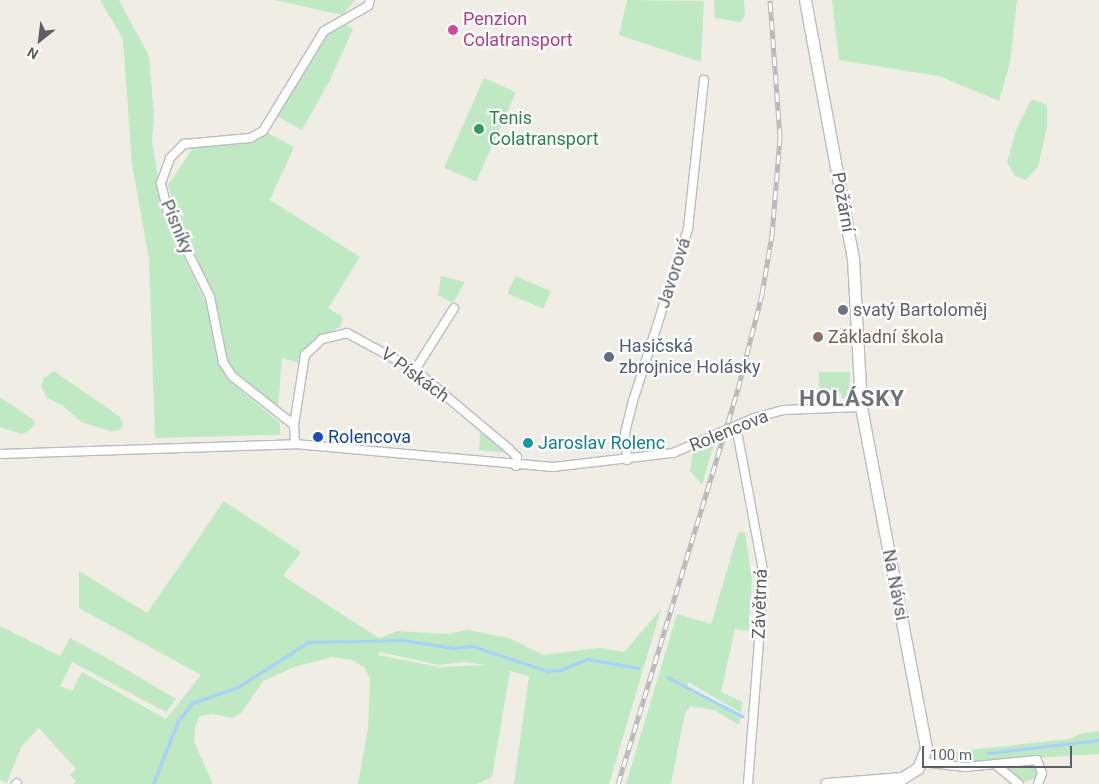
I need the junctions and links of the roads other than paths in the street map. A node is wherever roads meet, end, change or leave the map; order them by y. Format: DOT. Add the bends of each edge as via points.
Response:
graph roads {
  1 [pos="370,0"];
  2 [pos="805,0"];
  3 [pos="704,80"];
  4 [pos="454,308"];
  5 [pos="415,370"];
  6 [pos="861,407"];
  7 [pos="294,425"];
  8 [pos="736,426"];
  9 [pos="295,444"];
  10 [pos="0,454"];
  11 [pos="627,460"];
  12 [pos="516,466"];
  13 [pos="922,762"];
  14 [pos="995,764"];
  15 [pos="748,784"];
  16 [pos="826,784"];
  17 [pos="1019,784"];
  18 [pos="1038,784"];
  1 -- 7 [label="street, Písníky" via="368,6 324,31 263,131 250,138 184,144 170,158 160,183 168,212 210,297 223,362 232,376"];
  2 -- 6 [label="street, Požární" via="853,258"];
  3 -- 11 [label="street, Javorová" via="688,230 633,401 625,434"];
  4 -- 5 [label="street"];
  5 -- 7 [label="street, V Pískách" via="346,333 322,339 305,355"];
  5 -- 12 [label="street, V Pískách" via="509,448 517,457"];
  6 -- 8 [label="street, Rolencova" via="788,409"];
  6 -- 13 [label="street, Na Návsi" via="924,735 926,749"];
  7 -- 9 [label="street"];
  8 -- 11 [label="street, Rolencova" via="673,453"];
  8 -- 15 [label="street, Závětrná" via="764,576"];
  9 -- 10 [label="street, Rolencova"];
  9 -- 12 [label="street, Rolencova"];
  11 -- 12 [label="street, Rolencova" via="553,467"];
  13 -- 14 [label="street" via="943,766"];
  13 -- 16 [label="street" via="914,772 902,778"];
  14 -- 17 [label="street"];
  14 -- 18 [label="street" via="1037,760 1042,773"];
}
